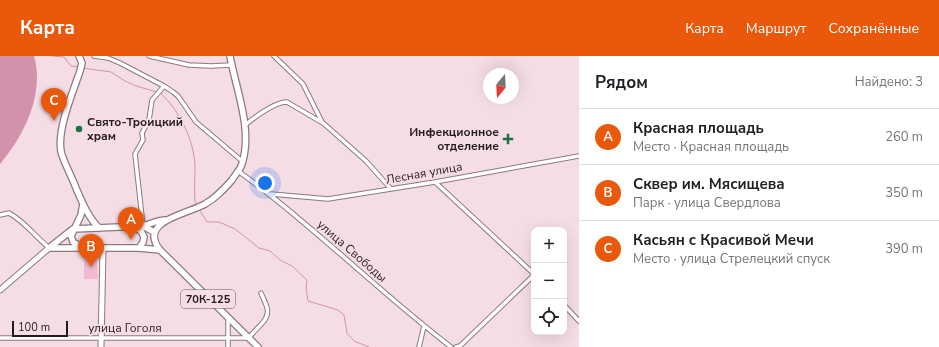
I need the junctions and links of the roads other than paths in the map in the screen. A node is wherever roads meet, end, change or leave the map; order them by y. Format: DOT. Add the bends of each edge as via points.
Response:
graph roads {
  1 [pos="79,56"];
  2 [pos="94,56"];
  3 [pos="149,56"];
  4 [pos="230,56"];
  5 [pos="274,56"];
  6 [pos="232,65"];
  7 [pos="164,86"];
  8 [pos="322,122"];
  9 [pos="244,126"];
  10 [pos="579,156"];
  11 [pos="242,161"];
  12 [pos="238,171"];
  13 [pos="435,182"];
  14 [pos="391,189"];
  15 [pos="271,194"];
  16 [pos="82,203"];
  17 [pos="0,215"];
  18 [pos="166,220"];
  19 [pos="133,226"];
  20 [pos="144,226"];
  21 [pos="99,228"];
  22 [pos="73,229"];
  23 [pos="154,232"];
  24 [pos="153,240"];
  25 [pos="49,248"];
  26 [pos="82,248"];
  27 [pos="103,248"];
  28 [pos="139,248"];
  29 [pos="160,250"];
  30 [pos="531,271"];
  31 [pos="531,277"];
  32 [pos="0,290"];
  33 [pos="261,293"];
  34 [pos="567,308"];
  35 [pos="228,319"];
  36 [pos="579,321"];
  37 [pos="424,326"];
  38 [pos="0,338"];
  39 [pos="101,338"];
  40 [pos="228,338"];
  41 [pos="249,338"];
  42 [pos="101,347"];
  43 [pos="228,347"];
  44 [pos="258,347"];
  45 [pos="418,347"];
  46 [pos="452,347"];
  47 [pos="456,347"];
  1 -- 16 [label="main road" via="82,63 64,120 60,152"];
  2 -- 7 [label="street" via="114,60"];
  3 -- 6 [label="street" via="189,64"];
  4 -- 6 [label="main road"];
  5 -- 8 [label="street" via="303,84"];
  6 -- 9 [label="main road"];
  7 -- 11 [label="street" via="178,96 196,122"];
  7 -- 20 [label="street" via="152,100 142,140 135,154"];
  8 -- 9 [label="street" via="287,102 282,102 256,116"];
  8 -- 14 [label="street" via="366,161"];
  9 -- 11 [label="main road"];
  10 -- 13 [label="street, Лесная улица"];
  11 -- 12 [label="main road"];
  12 -- 15 [label="street, улица Свободы"];
  12 -- 18 [label="main road" via="216,197"];
  13 -- 14 [label="street, Лесная улица"];
  13 -- 30 [label="street"];
  14 -- 15 [label="street, Лесная улица" via="328,199"];
  15 -- 37 [label="street, улица Свободы"];
  16 -- 21 [label="main road"];
  16 -- 22 [label="main road" via="81,215"];
  17 -- 25 [label="street" via="8,213 22,221"];
  18 -- 20 [label="main road"];
  18 -- 23 [label="main road"];
  19 -- 20 [label="main road"];
  19 -- 21 [label="main road"];
  19 -- 28 [label="main road" via="141,231 144,237"];
  20 -- 23 [label="main road"];
  21 -- 22 [label="main road"];
  22 -- 25 [label="main road"];
  22 -- 26 [label="main road" via="73,242"];
  23 -- 24 [label="main road"];
  24 -- 28 [label="main road"];
  24 -- 29 [label="main road"];
  25 -- 26 [label="main road"];
  25 -- 32 [label="main road"];
  26 -- 27 [label="main road"];
  27 -- 28 [label="main road"];
  27 -- 39 [label="main road"];
  28 -- 29 [label="main road"];
  29 -- 35 [label="main road, 70К-125"];
  31 -- 47 [label="street" via="460,346"];
  33 -- 41 [label="street" via="268,310 267,317"];
  34 -- 36 [label="street"];
  35 -- 40 [label="street"];
  35 -- 41 [label="main road, 70К-125"];
  37 -- 45 [label="street"];
  37 -- 46 [label="street, улица Свободы"];
  38 -- 39 [label="street, улица Гоголя"];
  39 -- 40 [label="street, улица Гоголя"];
  39 -- 42 [label="main road"];
  40 -- 41 [label="street, улица Гоголя"];
  40 -- 43 [label="street"];
  41 -- 44 [label="main road, 70К-125"];
}
